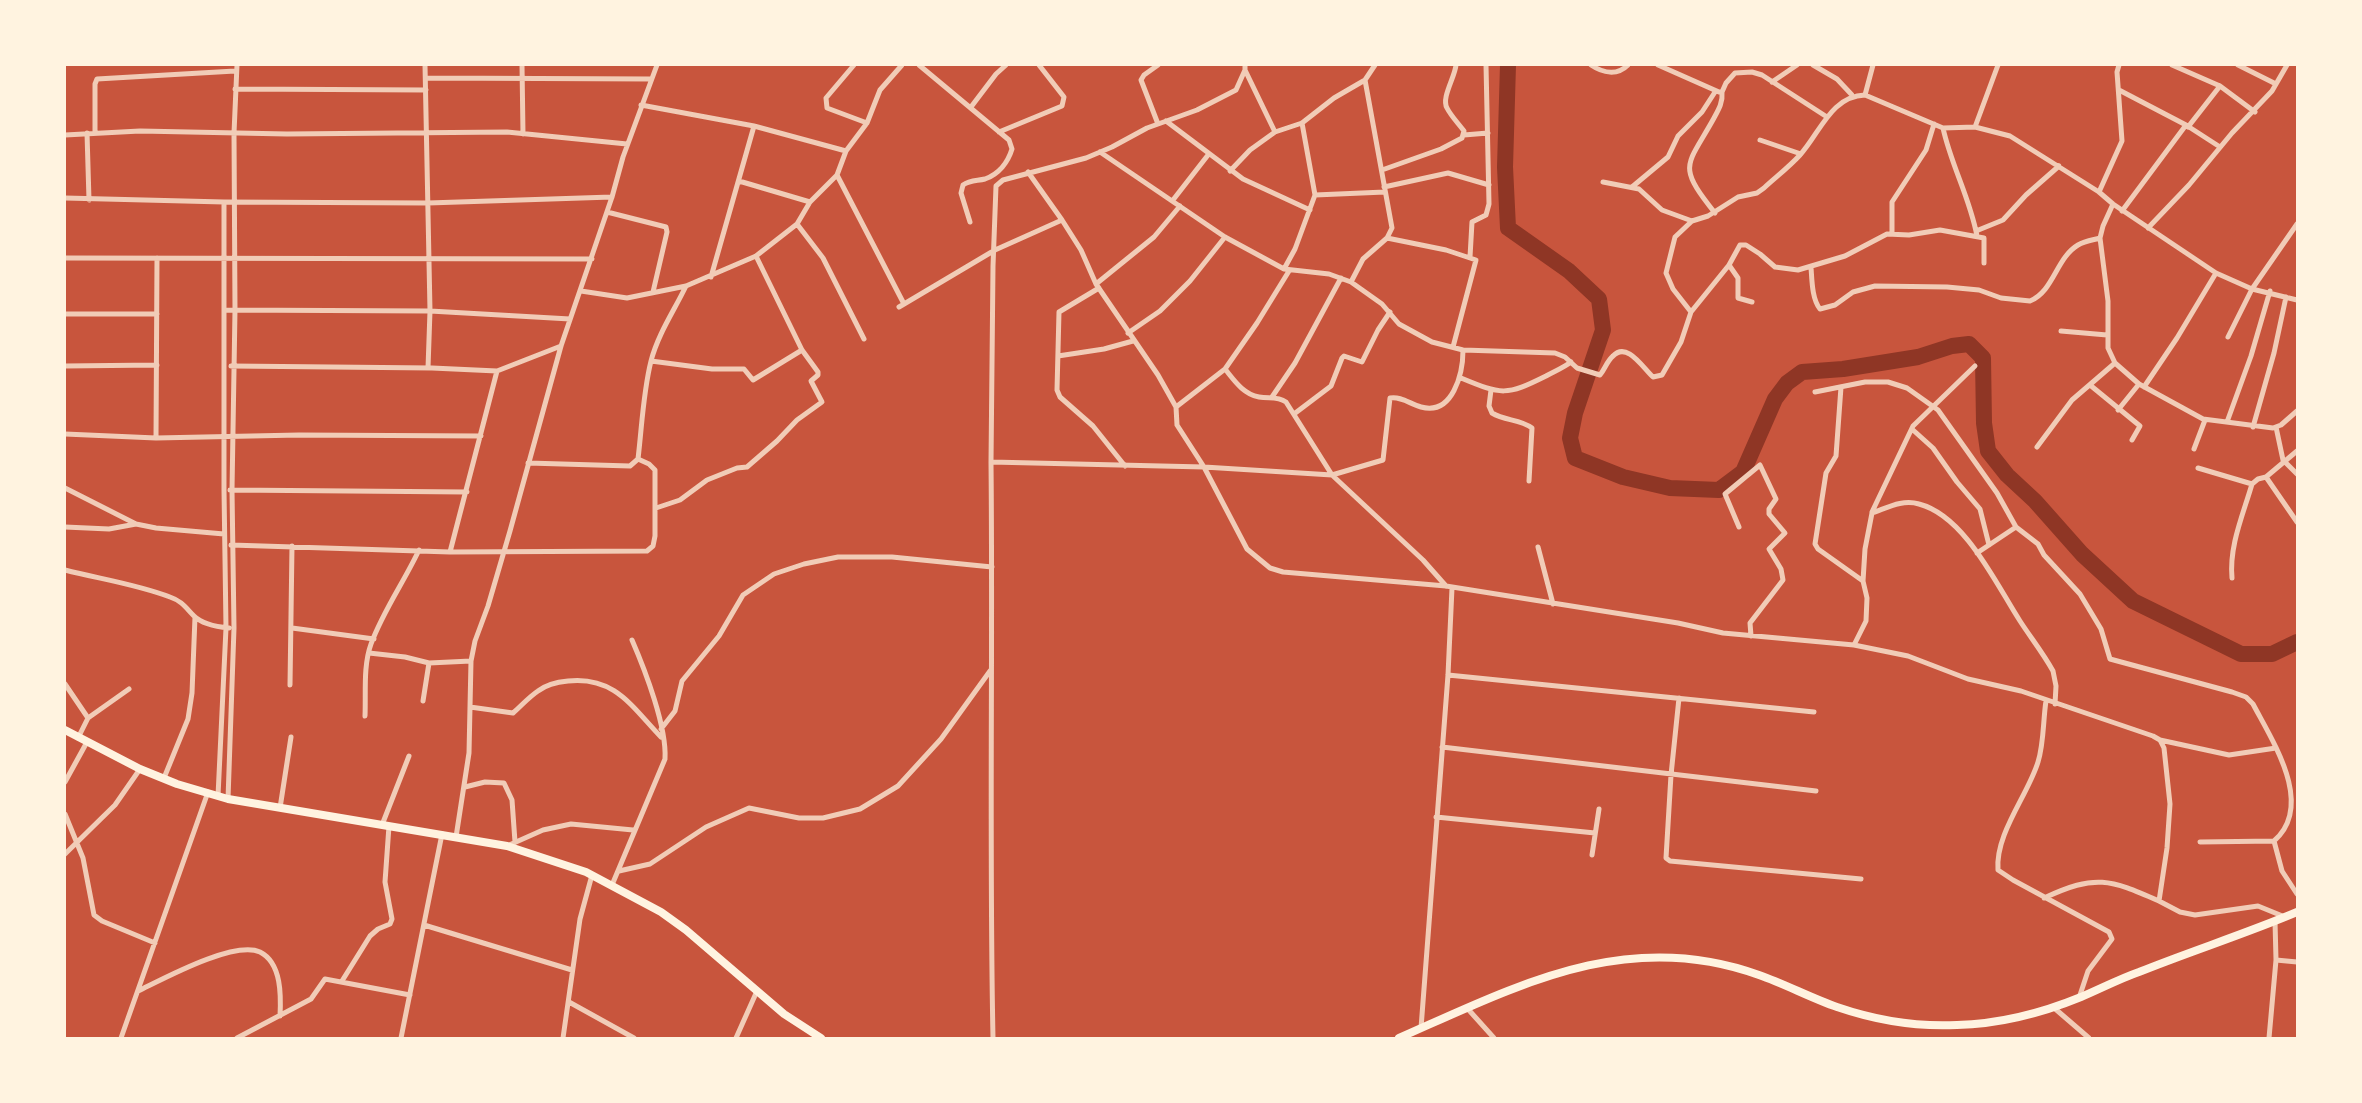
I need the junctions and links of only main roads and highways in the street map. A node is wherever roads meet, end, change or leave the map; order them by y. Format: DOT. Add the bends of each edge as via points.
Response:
graph roads {
  1 [pos="65,730"];
  2 [pos="2297,912"];
  3 [pos="821,1038"];
  4 [pos="1399,1038"];
  1 -- 3 [label="main road" via="140,769 228,799 511,844 592,875 670,918 784,1014"];
  2 -- 4 [label="main road" via="2079,998 1991,1022 1924,1025 1865,1015 1726,965 1660,958 1568,969"];
}
